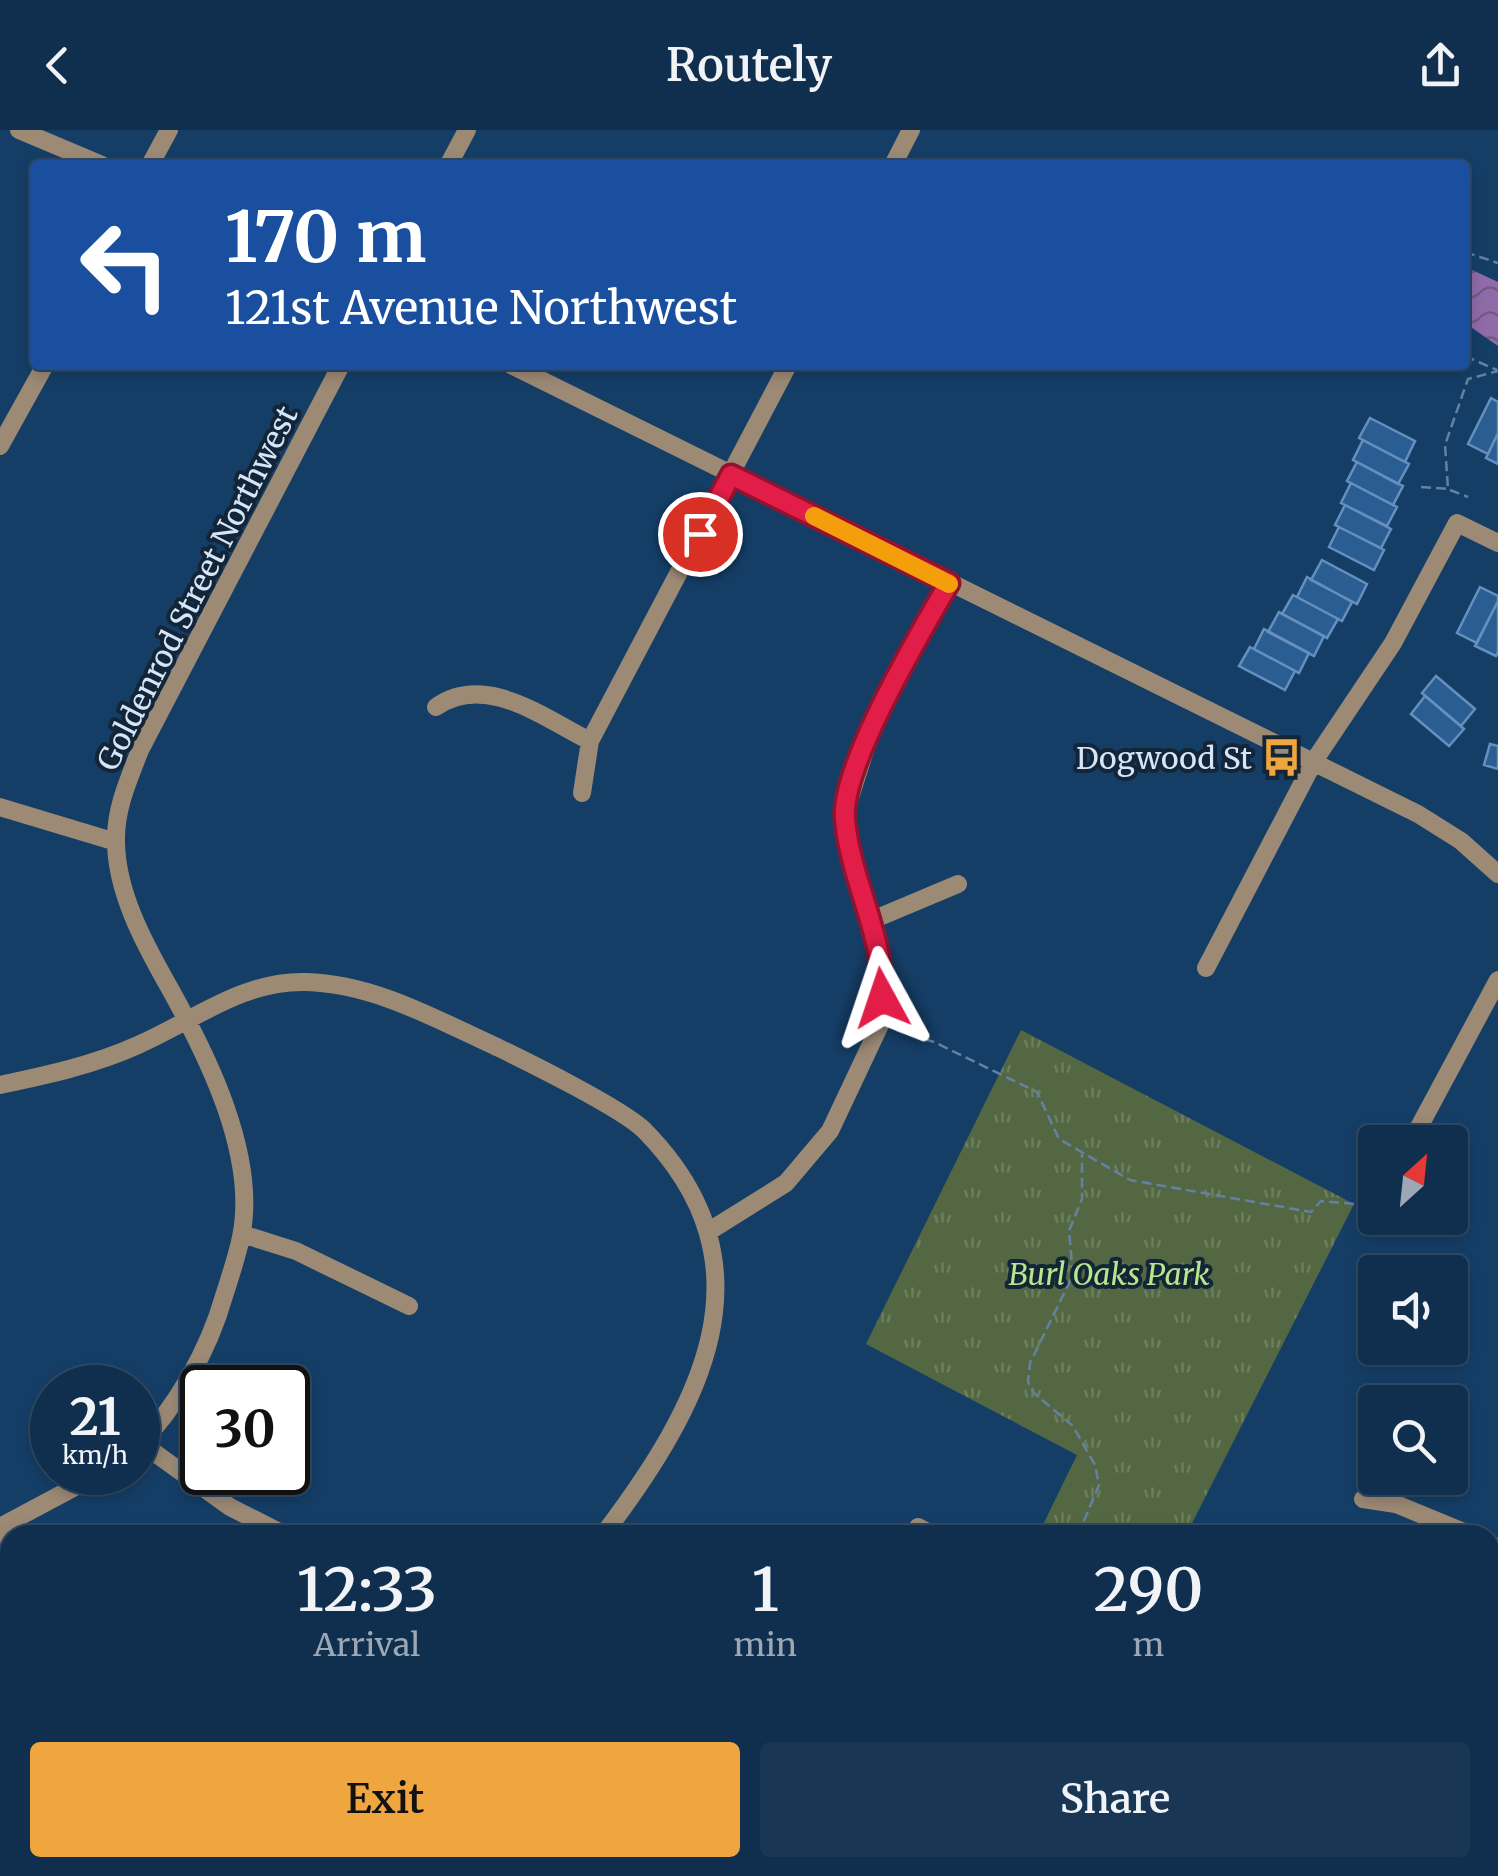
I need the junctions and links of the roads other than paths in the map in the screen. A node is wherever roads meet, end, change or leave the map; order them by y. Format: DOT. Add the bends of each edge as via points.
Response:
graph roads {
  1 [pos="19,130"];
  2 [pos="169,130"];
  3 [pos="466,130"];
  4 [pos="911,130"];
  5 [pos="90,160"];
  6 [pos="153,160"];
  7 [pos="451,160"];
  8 [pos="896,160"];
  9 [pos="42,370"];
  10 [pos="337,370"];
  11 [pos="521,370"];
  12 [pos="785,370"];
  13 [pos="0,446"];
  14 [pos="731,475"];
  15 [pos="1498,543"];
  16 [pos="949,583"];
  17 [pos="436,707"];
  18 [pos="590,740"];
  19 [pos="1314,762"];
  20 [pos="582,793"];
  21 [pos="0,807"];
  22 [pos="116,842"];
  23 [pos="1498,874"];
  24 [pos="958,884"];
  25 [pos="870,920"];
  26 [pos="1206,968"];
  27 [pos="1498,980"];
  28 [pos="187,1019"];
  29 [pos="0,1086"];
  30 [pos="1420,1125"];
  31 [pos="711,1230"];
  32 [pos="242,1234"];
  33 [pos="409,1306"];
  34 [pos="160,1417"];
  35 [pos="160,1459"];
  36 [pos="60,1495"];
  37 [pos="1363,1498"];
  38 [pos="5,1525"];
  39 [pos="265,1525"];
  40 [pos="610,1525"];
  41 [pos="1429,1525"];
  1 -- 5 [label="street"];
  2 -- 6 [label="street"];
  3 -- 7 [label="street"];
  4 -- 8 [label="street"];
  9 -- 13 [label="street"];
  10 -- 22 [label="street, Goldenrod Street Northwest" via="140,750 118,810"];
  11 -- 14 [label="street"];
  12 -- 14 [label="street"];
  14 -- 16 [label="street"];
  14 -- 18 [label="street"];
  15 -- 19 [label="street" via="1457,523 1393,642"];
  16 -- 19 [label="street"];
  16 -- 25 [label="street" via="870,732 844,816"];
  17 -- 18 [label="street" via="465,692 488,694"];
  18 -- 20 [label="street"];
  19 -- 23 [label="street" via="1418,814"];
  19 -- 26 [label="street"];
  21 -- 22 [label="street"];
  22 -- 28 [label="street, Goldenrod Street Northwest" via="136,929"];
  24 -- 25 [label="street"];
  25 -- 31 [label="street" via="883,970 880,1025 830,1131 786,1183"];
  27 -- 30 [label="street"];
  28 -- 29 [label="street" via="138,1046"];
  28 -- 31 [label="street" via="254,988 304,982 350,987 409,1006 521,1058 641,1128 684,1180"];
  28 -- 32 [label="street, Goldenrod Street Northwest" via="229,1111 243,1195"];
  31 -- 40 [label="street" via="716,1284 710,1352 654,1464"];
  32 -- 33 [label="street" via="296,1250"];
  32 -- 34 [label="street, Goldenrod Street Northwest" via="201,1353"];
  35 -- 39 [label="street"];
  36 -- 38 [label="street"];
  37 -- 41 [label="street" via="1396,1504"];
}
